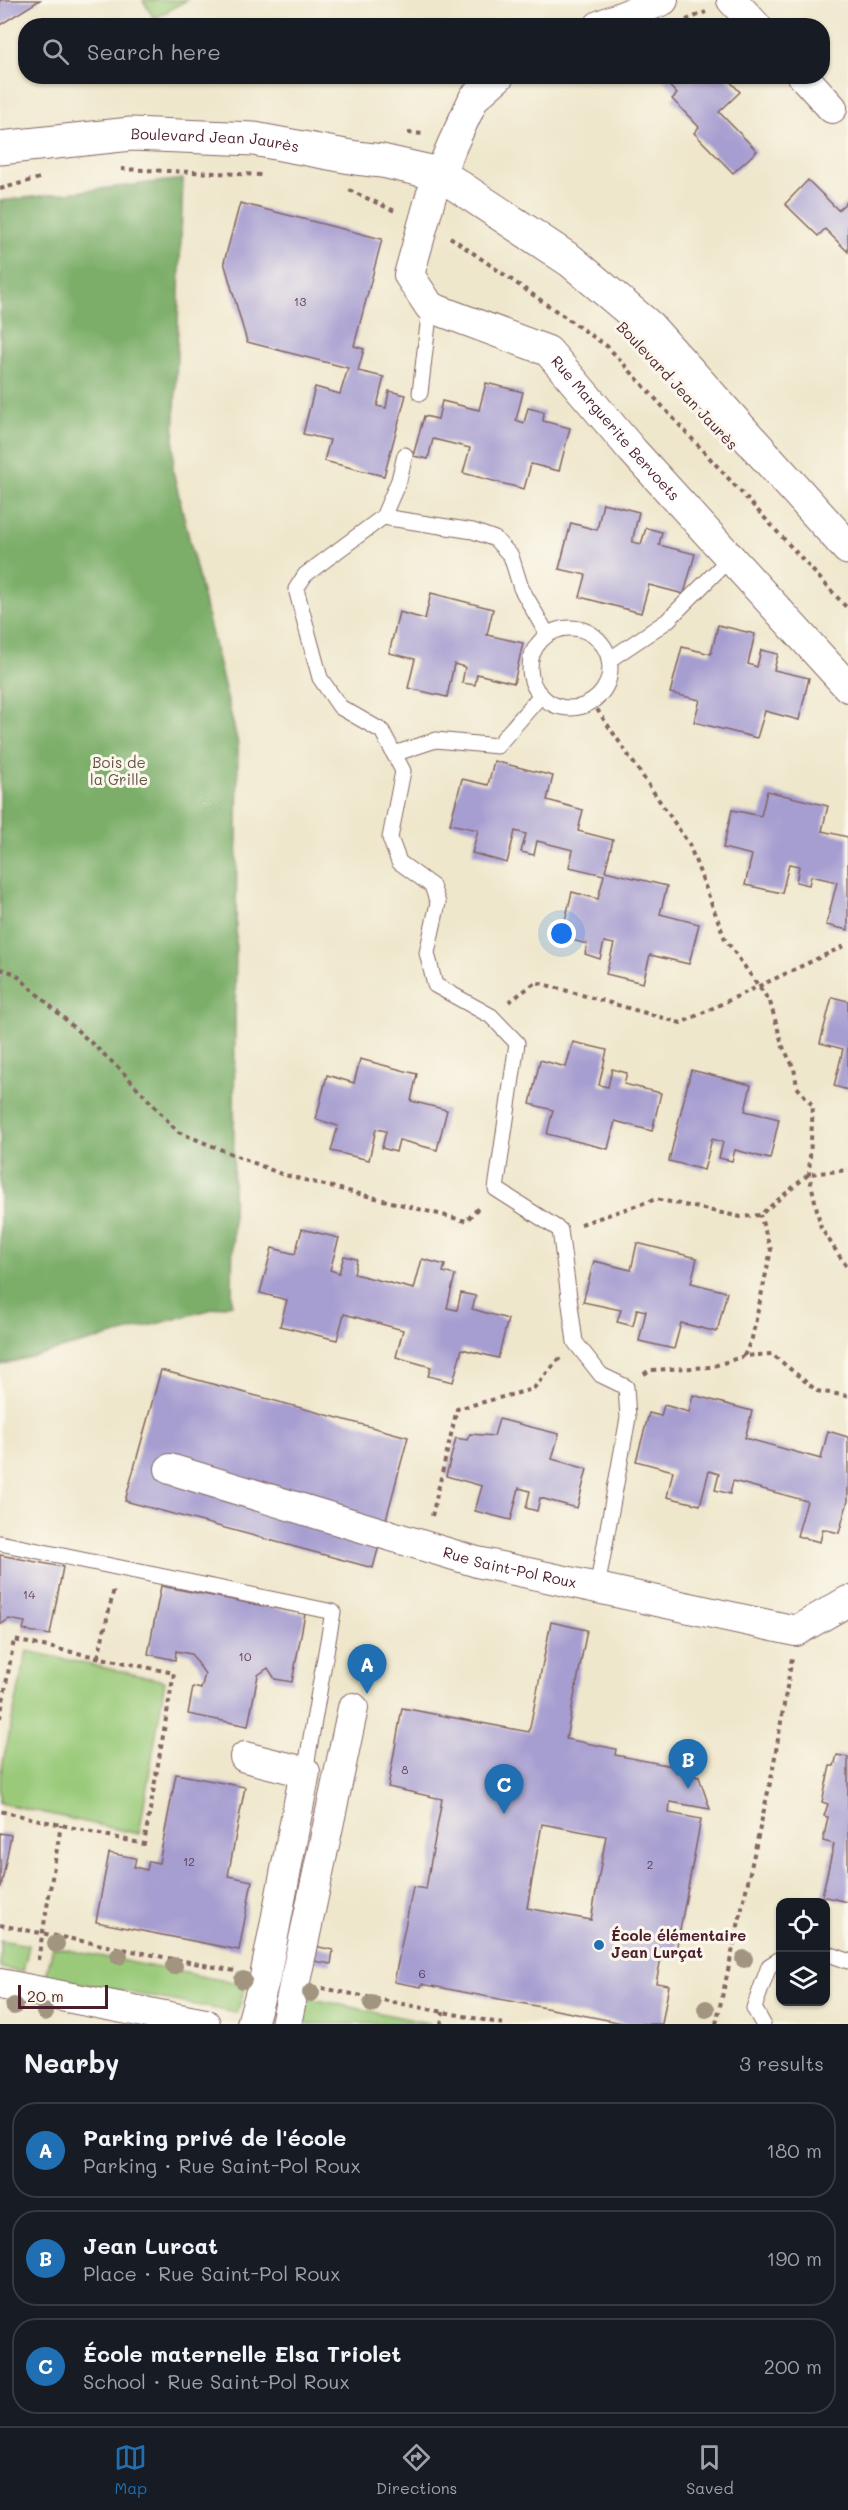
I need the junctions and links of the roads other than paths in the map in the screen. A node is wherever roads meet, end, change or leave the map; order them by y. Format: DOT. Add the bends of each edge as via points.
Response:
graph roads {
  1 [pos="724,4"];
  2 [pos="672,11"];
  3 [pos="638,18"];
  4 [pos="744,18"];
  5 [pos="490,84"];
  6 [pos="810,84"];
  7 [pos="832,108"];
  8 [pos="72,141"];
  9 [pos="0,148"];
  10 [pos="0,167"];
  11 [pos="435,185"];
  12 [pos="430,307"];
  13 [pos="420,393"];
  14 [pos="405,455"];
  15 [pos="383,517"];
  16 [pos="848,548"];
  17 [pos="730,558"];
  18 [pos="848,573"];
  19 [pos="548,634"];
  20 [pos="609,660"];
  21 [pos="848,687"];
  22 [pos="541,695"];
  23 [pos="394,754"];
  24 [pos="171,1469"];
  25 [pos="0,1543"];
  26 [pos="597,1588"];
  27 [pos="848,1601"];
  28 [pos="353,1708"];
  29 [pos="245,1756"];
  30 [pos="305,1772"];
  31 [pos="830,1955"];
  32 [pos="848,1961"];
  33 [pos="776,1962"];
  34 [pos="0,1984"];
  35 [pos="205,2024"];
  36 [pos="252,2024"];
  37 [pos="286,2024"];
  38 [pos="763,2024"];
  1 -- 4 [label="street"];
  2 -- 3 [label="street"];
  5 -- 11 [label="street" via="474,98"];
  6 -- 7 [label="street"];
  8 -- 9 [label="street, Boulevard Jean Jaurès"];
  8 -- 10 [label="street, Boulevard Jean Jaurès"];
  8 -- 11 [label="street, Boulevard Jean Jaurès" via="131,134 254,139 356,158"];
  11 -- 12 [label="street" via="410,275"];
  11 -- 16 [label="street, Boulevard Jean Jaurès" via="571,261 648,326"];
  11 -- 18 [label="street, Boulevard Jean Jaurès" via="572,284 633,336"];
  12 -- 13 [label="lane"];
  12 -- 17 [label="street, Rue Marguerite Bervoets" via="548,351"];
  14 -- 15 [label="lane"];
  15 -- 19 [label="lane" via="472,531 495,539 511,556 521,588"];
  15 -- 23 [label="lane" via="305,575 296,589 320,678 340,707 382,731"];
  17 -- 20 [label="lane" via="667,621"];
  17 -- 21 [label="street, Rue Marguerite Bervoets"];
  19 -- 20 [label="lane" via="562,628 578,628 592,634"];
  19 -- 22 [label="lane" via="536,645 530,660 530,676"];
  20 -- 22 [label="lane" via="609,676 603,691 592,702 578,708 562,708"];
  22 -- 23 [label="lane" via="497,746 436,740"];
  23 -- 26 [label="lane" via="403,771 390,838 399,862 432,886 438,903 427,953 435,985 491,1016 517,1043 496,1189 560,1230 575,1342 601,1375 626,1387 628,1418"];
  24 -- 26 [label="street, Rue Saint-Pol Roux" via="477,1562"];
  25 -- 30 [label="lane" via="333,1612"];
  26 -- 27 [label="street, Rue Saint-Pol Roux" via="796,1631"];
  28 -- 37 [label="street"];
  29 -- 30 [label="street"];
  30 -- 36 [label="street"];
  31 -- 32 [label="lane"];
  33 -- 38 [label="lane" via="769,1966 754,2008"];
  34 -- 35 [label="street"];
}
